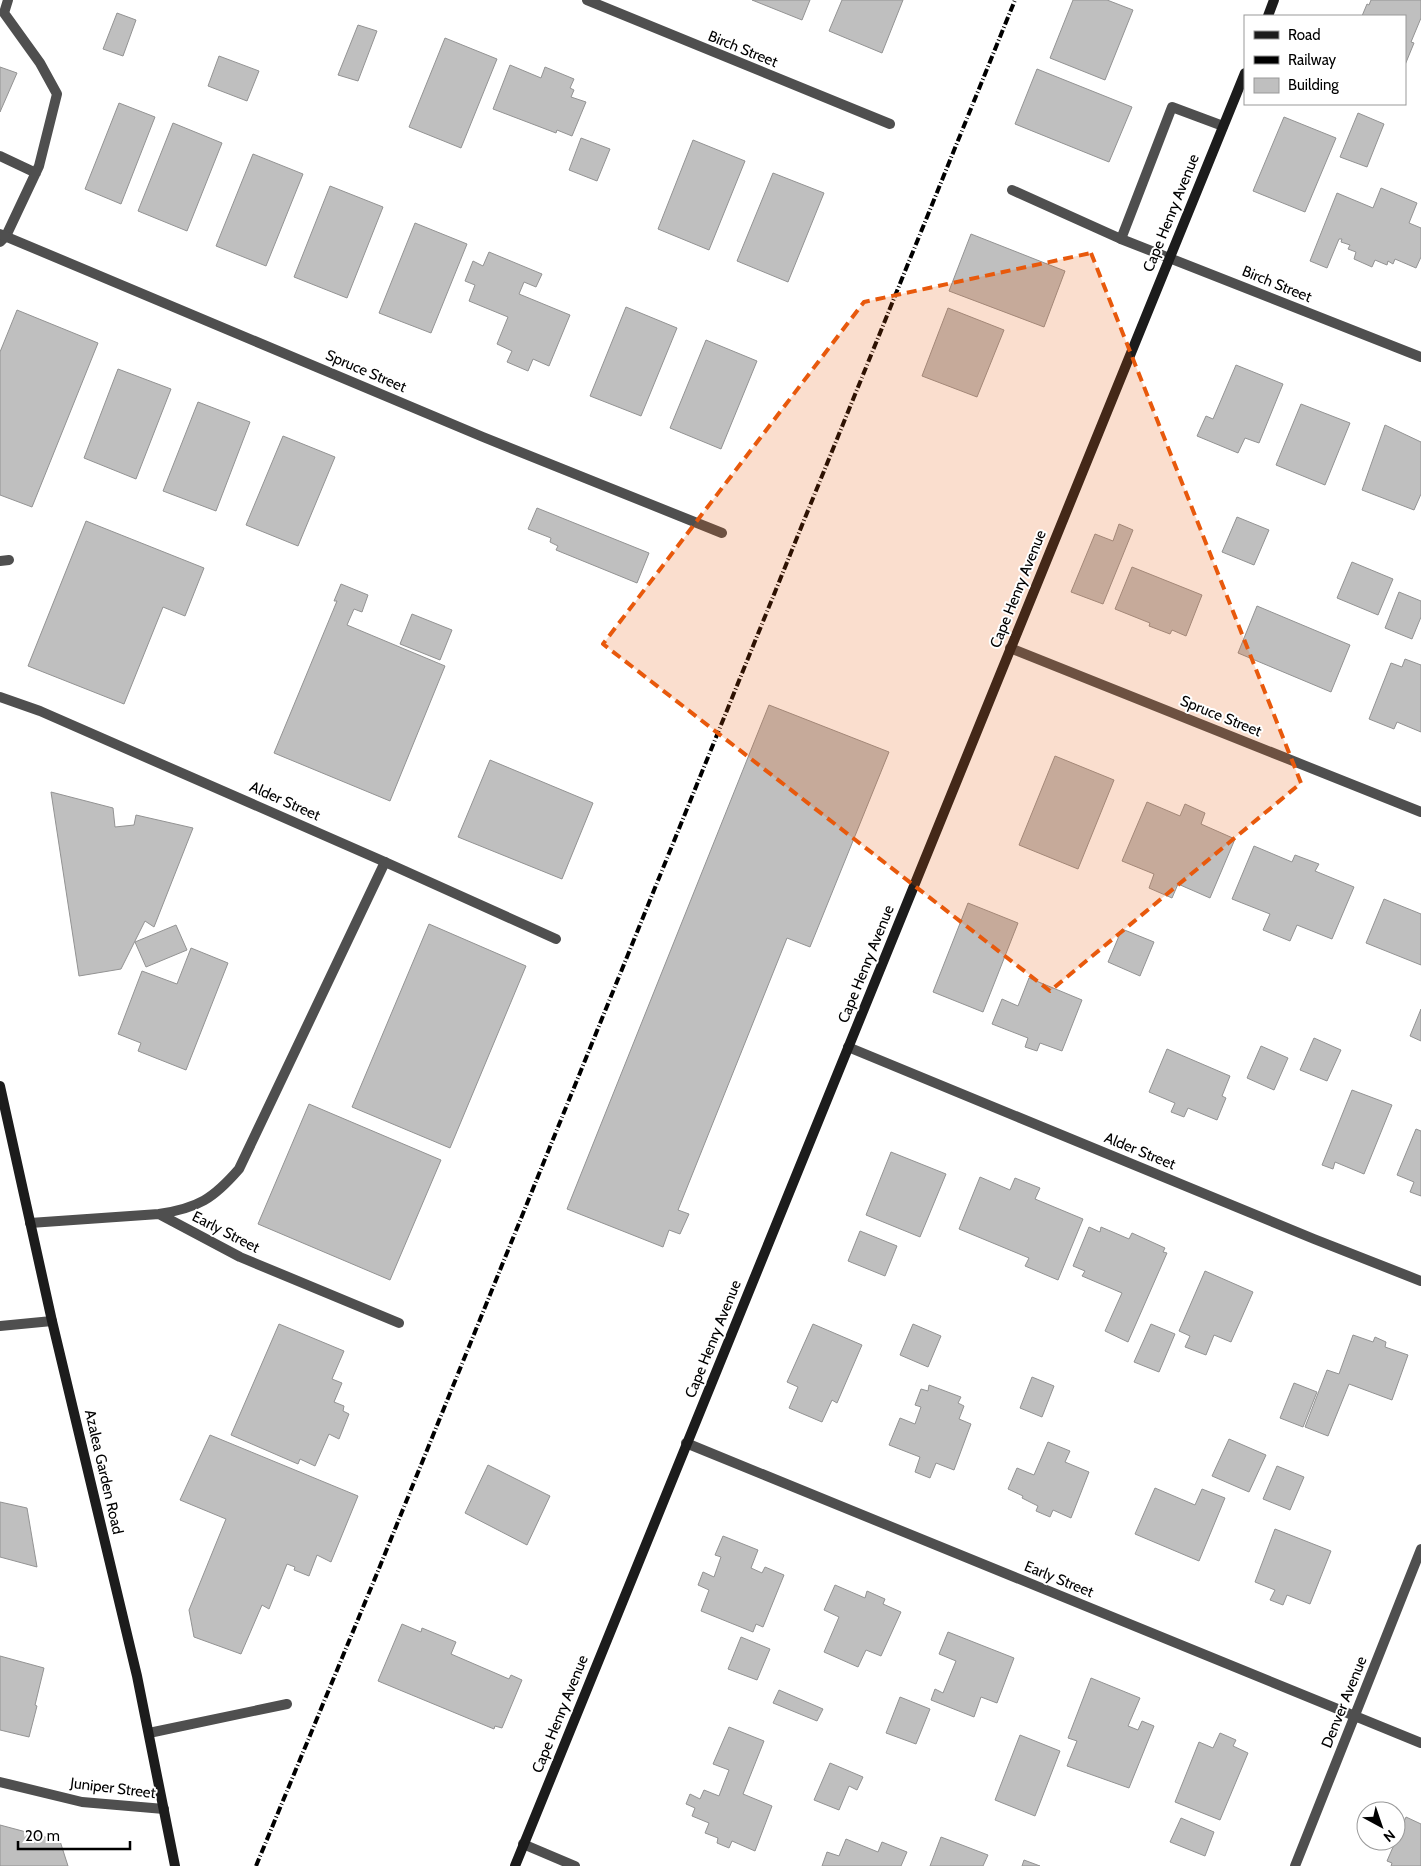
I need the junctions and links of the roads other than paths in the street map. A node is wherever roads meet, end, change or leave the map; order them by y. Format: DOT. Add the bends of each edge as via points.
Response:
graph roads {
  1 [pos="8,0"];
  2 [pos="587,0"];
  3 [pos="1274,0"];
  4 [pos="2,12"];
  5 [pos="1268,15"];
  6 [pos="1244,75"];
  7 [pos="890,124"];
  8 [pos="1223,126"];
  9 [pos="0,156"];
  10 [pos="36,173"];
  11 [pos="1012,190"];
  12 [pos="2,237"];
  13 [pos="1122,239"];
  14 [pos="1169,258"];
  15 [pos="1421,357"];
  16 [pos="722,533"];
  17 [pos="1010,648"];
  18 [pos="0,697"];
  19 [pos="1421,812"];
  20 [pos="385,862"];
  21 [pos="556,939"];
  22 [pos="848,1047"];
  23 [pos="0,1086"];
  24 [pos="159,1214"];
  25 [pos="30,1223"];
  26 [pos="1421,1281"];
  27 [pos="52,1321"];
  28 [pos="399,1324"];
  29 [pos="0,1326"];
  30 [pos="686,1443"];
  31 [pos="1421,1549"];
  32 [pos="287,1704"];
  33 [pos="1354,1715"];
  34 [pos="149,1732"];
  35 [pos="1421,1743"];
  36 [pos="0,1782"];
  37 [pos="164,1809"];
  38 [pos="523,1844"];
  39 [pos="175,1866"];
  40 [pos="515,1866"];
  41 [pos="575,1866"];
  42 [pos="1295,1866"];
  1 -- 4 [label="street"];
  2 -- 7 [label="street, Birch Street"];
  3 -- 5 [label="street"];
  4 -- 10 [label="street" via="40,63 57,94"];
  6 -- 8 [label="street, Cape Henry Avenue"];
  8 -- 13 [label="street" via="1172,107"];
  8 -- 14 [label="street, Cape Henry Avenue"];
  9 -- 10 [label="street"];
  10 -- 12 [label="street"];
  11 -- 13 [label="street, Birch Street"];
  12 -- 16 [label="street, Spruce Street"];
  13 -- 14 [label="street, Birch Street"];
  14 -- 15 [label="street, Birch Street"];
  14 -- 17 [label="street, Cape Henry Avenue"];
  17 -- 19 [label="street, Spruce Street"];
  17 -- 22 [label="street, Cape Henry Avenue"];
  18 -- 20 [label="street, Alder Street" via="40,710"];
  20 -- 21 [label="street, Alder Street"];
  20 -- 24 [label="street" via="239,1169 205,1202 183,1211"];
  22 -- 26 [label="street, Alder Street"];
  22 -- 30 [label="street, Cape Henry Avenue"];
  23 -- 25 [label="street, Azalea Garden Road"];
  24 -- 25 [label="street"];
  24 -- 28 [label="street, Early Street" via="240,1257"];
  25 -- 27 [label="street, Azalea Garden Road"];
  27 -- 29 [label="street"];
  27 -- 34 [label="street, Azalea Garden Road"];
  30 -- 33 [label="street, Early Street"];
  30 -- 38 [label="street, Cape Henry Avenue"];
  31 -- 33 [label="street, Denver Avenue"];
  32 -- 34 [label="street"];
  33 -- 35 [label="street, Early Street"];
  33 -- 42 [label="street, Denver Avenue"];
  34 -- 37 [label="street, Azalea Garden Road"];
  36 -- 37 [label="street, Juniper Street" via="82,1802"];
  37 -- 39 [label="street, Azalea Garden Road"];
  38 -- 40 [label="street, Cape Henry Avenue"];
  38 -- 41 [label="street"];
}
